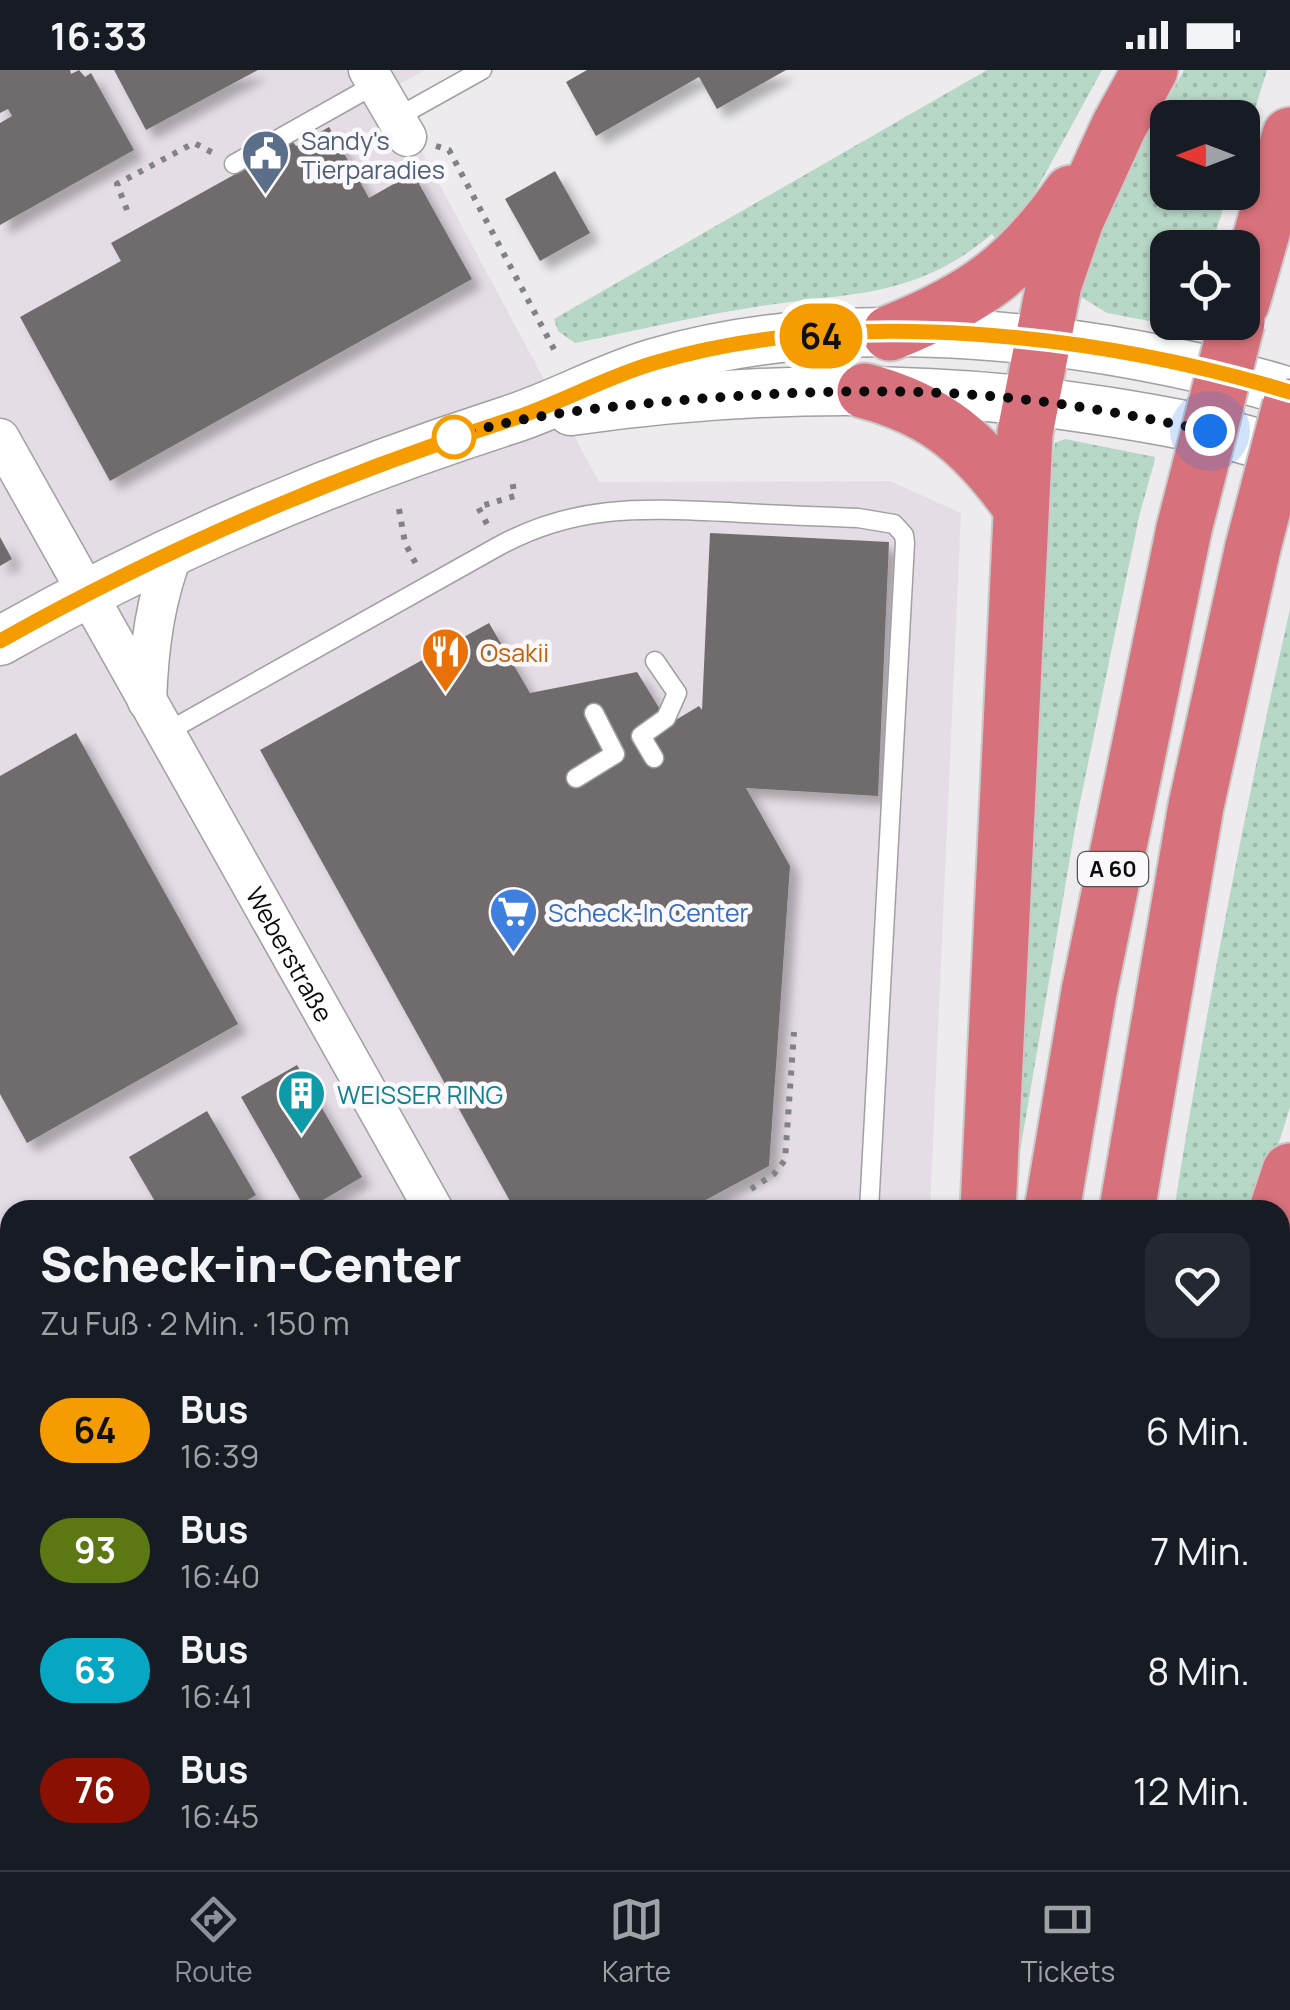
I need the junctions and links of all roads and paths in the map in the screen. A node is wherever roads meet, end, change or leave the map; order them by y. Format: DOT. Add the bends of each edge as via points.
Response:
graph roads {
  1 [pos="482,70"];
  2 [pos="1150,70"];
  3 [pos="372,77"];
  4 [pos="1119,126"];
  5 [pos="402,128"];
  6 [pos="1290,135"];
  7 [pos="234,164"];
  8 [pos="128,210"];
  9 [pos="1260,241"];
  10 [pos="890,333"];
  11 [pos="1041,340"];
  12 [pos="1233,340"];
  13 [pos="557,356"];
  14 [pos="865,391"];
  15 [pos="1290,392"];
  16 [pos="1030,400"];
  17 [pos="1290,406"];
  18 [pos="511,420"];
  19 [pos="0,438"];
  20 [pos="1290,454"];
  21 [pos="512,481"];
  22 [pos="1020,506"];
  23 [pos="399,508"];
  24 [pos="497,546"];
  25 [pos="176,549"];
  26 [pos="426,585"];
  27 [pos="86,592"];
  28 [pos="0,641"];
  29 [pos="655,660"];
  30 [pos="594,713"];
  31 [pos="156,717"];
  32 [pos="654,758"];
  33 [pos="576,778"];
  34 [pos="794,1032"];
  35 [pos="1290,1172"];
  36 [pos="752,1189"];
  37 [pos="428,1200"];
  38 [pos="869,1200"];
  39 [pos="988,1200"];
  40 [pos="1054,1200"];
  41 [pos="1128,1200"];
  42 [pos="1280,1200"];
  1 -- 5 [label="lane"];
  2 -- 4 [label="highway"];
  3 -- 5 [label="street"];
  3 -- 7 [label="lane"];
  4 -- 10 [label="highway" via="1010,267 974,294"];
  4 -- 11 [label="highway" via="1076,220"];
  5 -- 13 [label="path" via="449,150"];
  6 -- 9 [label="highway, A 60"];
  7 -- 8 [label="path" via="194,143 117,184"];
  10 -- 11 [label="street"];
  10 -- 18 [label="street" via="699,352 614,376"];
  11 -- 15 [label="street" via="1179,362"];
  11 -- 16 [label="highway"];
  12 -- 40 [label="highway, A 60, bridge" via="1184,529"];
  14 -- 16 [label="street"];
  14 -- 18 [label="street" via="701,398"];
  14 -- 22 [label="highway" via="944,423"];
  16 -- 20 [label="street" via="1210,431"];
  16 -- 22 [label="highway"];
  17 -- 41 [label="highway, A 60, bridge" via="1192,824"];
  18 -- 25 [label="street" via="389,459"];
  19 -- 27 [label="street, Weberstraße"];
  21 -- 24 [label="path" via="515,496 478,507"];
  22 -- 39 [label="highway"];
  23 -- 26 [label="path"];
  24 -- 26 [label="lane"];
  24 -- 38 [label="lane" via="554,522 638,508 873,520 894,524 904,536"];
  25 -- 27 [label="street"];
  25 -- 31 [label="street" via="152,622"];
  26 -- 31 [label="lane"];
  27 -- 28 [label="street"];
  27 -- 31 [label="street, Weberstraße"];
  29 -- 32 [label="lane" via="677,693 666,718 641,736"];
  30 -- 33 [label="lane" via="615,754"];
  31 -- 37 [label="street, Weberstraße"];
  34 -- 36 [label="path" via="784,1160"];
  35 -- 42 [label="highway"];
}
